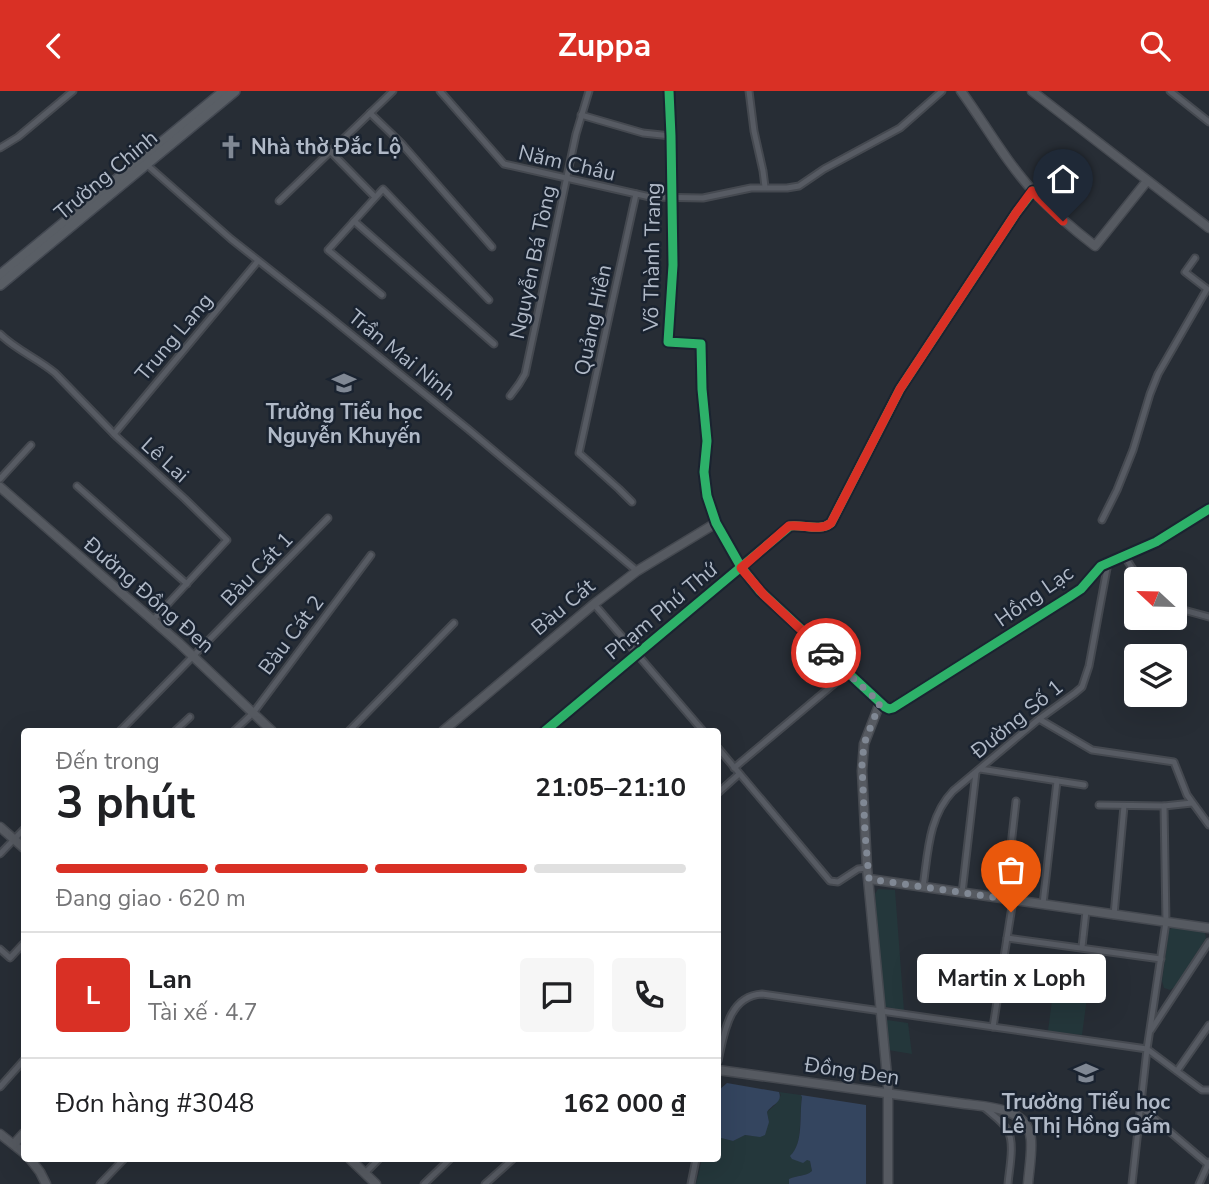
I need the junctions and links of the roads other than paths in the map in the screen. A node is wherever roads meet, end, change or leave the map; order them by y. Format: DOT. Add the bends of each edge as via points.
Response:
graph roads {
  1 [pos="224,91"];
  2 [pos="235,91"];
  3 [pos="393,91"];
  4 [pos="440,91"];
  5 [pos="589,91"];
  6 [pos="669,91"];
  7 [pos="749,91"];
  8 [pos="942,91"];
  9 [pos="961,91"];
  10 [pos="1032,91"];
  11 [pos="1170,91"];
  12 [pos="69,92"];
  13 [pos="370,113"];
  14 [pos="581,115"];
  15 [pos="1209,122"];
  16 [pos="671,136"];
  17 [pos="0,148"];
  18 [pos="330,151"];
  19 [pos="146,164"];
  20 [pos="567,179"];
  21 [pos="1147,181"];
  22 [pos="765,187"];
  23 [pos="1032,191"];
  24 [pos="636,194"];
  25 [pos="375,197"];
  26 [pos="672,198"];
  27 [pos="279,201"];
  28 [pos="354,221"];
  29 [pos="1209,228"];
  30 [pos="492,247"];
  31 [pos="36,250"];
  32 [pos="1195,258"];
  33 [pos="258,261"];
  34 [pos="0,275"];
  35 [pos="0,285"];
  36 [pos="382,295"];
  37 [pos="489,300"];
  38 [pos="0,334"];
  39 [pos="494,345"];
  40 [pos="510,396"];
  41 [pos="114,434"];
  42 [pos="31,445"];
  43 [pos="0,479"];
  44 [pos="78,486"];
  45 [pos="0,487"];
  46 [pos="632,502"];
  47 [pos="1209,509"];
  48 [pos="328,518"];
  49 [pos="1102,520"];
  50 [pos="716,523"];
  51 [pos="371,555"];
  52 [pos="1125,557"];
  53 [pos="1108,563"];
  54 [pos="1131,567"];
  55 [pos="741,568"];
  56 [pos="637,571"];
  57 [pos="187,584"];
  58 [pos="594,604"];
  59 [pos="1187,611"];
  60 [pos="1209,617"];
  61 [pos="153,620"];
  62 [pos="454,623"];
  63 [pos="638,654"];
  64 [pos="193,656"];
  65 [pos="847,673"];
  66 [pos="880,703"];
  67 [pos="253,713"];
  68 [pos="190,717"];
  69 [pos="1039,719"];
  70 [pos="123,728"];
  71 [pos="178,728"];
  72 [pos="237,728"];
  73 [pos="269,728"];
  74 [pos="352,728"];
  75 [pos="447,728"];
  76 [pos="549,728"];
  77 [pos="701,728"];
  78 [pos="721,752"];
  79 [pos="734,768"];
  80 [pos="978,771"];
  81 [pos="739,774"];
  82 [pos="1057,781"];
  83 [pos="1084,785"];
  84 [pos="721,790"];
  85 [pos="1016,801"];
  86 [pos="1192,803"];
  87 [pos="1098,805"];
  88 [pos="1124,806"];
  89 [pos="1164,806"];
  90 [pos="1209,825"];
  91 [pos="0,827"];
  92 [pos="21,832"];
  93 [pos="15,838"];
  94 [pos="21,845"];
  95 [pos="0,854"];
  96 [pos="867,868"];
  97 [pos="869,879"];
  98 [pos="923,887"];
  99 [pos="962,893"];
  100 [pos="1009,899"];
  101 [pos="1042,904"];
  102 [pos="1086,911"];
  103 [pos="1114,915"];
  104 [pos="1166,922"];
  105 [pos="1209,928"];
  106 [pos="1007,938"];
  107 [pos="1209,942"];
  108 [pos="21,946"];
  109 [pos="1082,947"];
  110 [pos="0,949"];
  111 [pos="1161,959"];
  112 [pos="881,1011"];
  113 [pos="1209,1025"];
  114 [pos="993,1027"];
  115 [pos="1149,1033"];
  116 [pos="1147,1049"];
  117 [pos="721,1050"];
  118 [pos="21,1063"];
  119 [pos="721,1070"];
  120 [pos="1177,1071"];
  121 [pos="0,1087"];
  122 [pos="1209,1090"];
  123 [pos="888,1094"];
  124 [pos="982,1106"];
  125 [pos="1140,1107"];
  126 [pos="0,1134"];
  127 [pos="21,1136"];
  128 [pos="14,1144"];
  129 [pos="21,1149"];
  130 [pos="32,1162"];
  131 [pos="121,1162"];
  132 [pos="352,1162"];
  133 [pos="376,1162"];
  134 [pos="447,1162"];
  135 [pos="510,1162"];
  136 [pos="695,1162"];
  137 [pos="1209,1164"];
  138 [pos="365,1173"];
  139 [pos="46,1184"];
  140 [pos="100,1184"];
  141 [pos="376,1184"];
  142 [pos="424,1184"];
  143 [pos="485,1184"];
  144 [pos="691,1184"];
  145 [pos="888,1184"];
  146 [pos="1008,1184"];
  147 [pos="1028,1184"];
  148 [pos="1132,1184"];
  149 [pos="1199,1184"];
  1 -- 31 [label="main road, Trường Chinh"];
  2 -- 19 [label="main road, Trường Chinh"];
  3 -- 13 [label="street"];
  4 -- 20 [label="street, Năm Châu" via="504,165"];
  5 -- 14 [label="street, Nguyễn Bá Tòng"];
  6 -- 16 [label="street, Võ Thành Trang"];
  7 -- 22 [label="street"];
  8 -- 22 [label="street, Năm Châu" via="900,128 799,185"];
  9 -- 23 [label="street"];
  10 -- 21 [label="street"];
  11 -- 15 [label="street"];
  12 -- 17 [label="street"];
  13 -- 18 [label="street"];
  13 -- 30 [label="street"];
  14 -- 16 [label="street"];
  14 -- 20 [label="street, Nguyễn Bá Tòng"];
  16 -- 26 [label="street, Võ Thành Trang"];
  18 -- 25 [label="street"];
  18 -- 27 [label="street"];
  19 -- 31 [label="main road, Trường Chinh"];
  19 -- 33 [label="street, Trần Mai Ninh"];
  20 -- 24 [label="street, Năm Châu"];
  20 -- 40 [label="street, Nguyễn Bá Tòng" via="525,374"];
  21 -- 23 [label="street" via="1095,246"];
  21 -- 29 [label="street"];
  22 -- 26 [label="street, Năm Châu" via="703,198"];
  23 -- 55 [label="street, Phạm Phú Thứ" via="900,389 831,523 823,528 789,526"];
  24 -- 26 [label="street, Năm Châu"];
  24 -- 46 [label="street, Quảng Hiền" via="579,453"];
  25 -- 28 [label="street"];
  25 -- 37 [label="street" via="383,189"];
  26 -- 50 [label="street, Võ Thành Trang" via="668,342 701,344 707,441 704,472"];
  28 -- 36 [label="street" via="328,250"];
  28 -- 39 [label="street"];
  31 -- 34 [label="main road, Trường Chinh"];
  31 -- 35 [label="main road, Trường Chinh"];
  32 -- 49 [label="street" via="1185,272 1207,289 1158,374 1133,450"];
  33 -- 41 [label="street, Trung Lang"];
  33 -- 56 [label="street, Trần Mai Ninh"];
  38 -- 41 [label="street, Lê Lai" via="55,373"];
  41 -- 57 [label="street, Lê Lai" via="227,540"];
  42 -- 43 [label="street"];
  44 -- 57 [label="street"];
  45 -- 61 [label="street, Đường Đồng Đen"];
  47 -- 52 [label="street, Hồng Lạc"];
  48 -- 64 [label="street, Bàu Cát 1"];
  50 -- 55 [label="street, Võ Thành Trang"];
  50 -- 56 [label="street, Bàu Cát"];
  51 -- 67 [label="street, Bàu Cát 2"];
  52 -- 53 [label="street, Hồng Lạc"];
  52 -- 54 [label="street"];
  53 -- 66 [label="street, Hồng Lạc" via="1079,590 893,708"];
  53 -- 69 [label="street, Đường Số 1" via="1084,681"];
  55 -- 63 [label="street, Phạm Phú Thứ"];
  55 -- 65 [label="street, Võ Thành Trang"];
  56 -- 58 [label="street, Bàu Cát"];
  57 -- 61 [label="street, Lê Lai"];
  58 -- 63 [label="street"];
  58 -- 75 [label="street, Bàu Cát"];
  59 -- 60 [label="street"];
  61 -- 64 [label="street, Đường Đồng Đen"];
  62 -- 74 [label="street"];
  63 -- 76 [label="street, Phạm Phú Thứ"];
  63 -- 77 [label="street"];
  64 -- 67 [label="street, Đường Đồng Đen"];
  64 -- 70 [label="street, Bàu Cát 1"];
  65 -- 66 [label="street, Võ Thành Trang"];
  65 -- 79 [label="street"];
  66 -- 96 [label="street" via="862,758"];
  67 -- 72 [label="street, Bàu Cát 2"];
  67 -- 73 [label="street, Đường Đồng Đen"];
  68 -- 71 [label="street"];
  69 -- 80 [label="street, Đường Số 1"];
  69 -- 86 [label="street" via="1092,750 1174,762"];
  78 -- 79 [label="street"];
  79 -- 81 [label="street"];
  80 -- 82 [label="street"];
  80 -- 98 [label="street, Đường Số 1" via="950,794 937,813"];
  80 -- 99 [label="street"];
  81 -- 84 [label="street"];
  81 -- 96 [label="street" via="832,882"];
  82 -- 83 [label="street"];
  82 -- 101 [label="street"];
  85 -- 100 [label="street"];
  86 -- 89 [label="street"];
  86 -- 90 [label="street"];
  87 -- 88 [label="street"];
  88 -- 89 [label="street"];
  88 -- 103 [label="street"];
  89 -- 104 [label="street"];
  91 -- 93 [label="street"];
  92 -- 93 [label="street"];
  93 -- 94 [label="street"];
  93 -- 95 [label="street"];
  96 -- 97 [label="street"];
  97 -- 98 [label="street"];
  97 -- 112 [label="street"];
  98 -- 99 [label="street"];
  99 -- 100 [label="street"];
  100 -- 101 [label="street"];
  100 -- 106 [label="street"];
  101 -- 102 [label="street"];
  102 -- 103 [label="street"];
  102 -- 109 [label="street"];
  103 -- 104 [label="street"];
  104 -- 105 [label="street"];
  104 -- 111 [label="street"];
  106 -- 109 [label="street"];
  106 -- 114 [label="street"];
  107 -- 115 [label="street"];
  108 -- 110 [label="street" via="10,958"];
  109 -- 111 [label="street"];
  111 -- 115 [label="street"];
  112 -- 114 [label="street"];
  112 -- 117 [label="street" via="748,996 729,1020"];
  112 -- 123 [label="street"];
  113 -- 120 [label="street"];
  114 -- 116 [label="street"];
  115 -- 116 [label="street"];
  116 -- 120 [label="street"];
  116 -- 125 [label="street"];
  118 -- 121 [label="street"];
  119 -- 123 [label="street, Đồng Đen"];
  120 -- 122 [label="street" via="1202,1090"];
  123 -- 124 [label="street, Đồng Đen"];
  123 -- 145 [label="street"];
  124 -- 146 [label="street" via="1010,1135"];
  124 -- 147 [label="street, Đồng Đen" via="1010,1112 1026,1126 1031,1143"];
  125 -- 137 [label="street"];
  125 -- 148 [label="street"];
  126 -- 128 [label="street"];
  127 -- 128 [label="street"];
  128 -- 129 [label="street"];
  130 -- 139 [label="street"];
  131 -- 140 [label="street"];
  132 -- 138 [label="street"];
  133 -- 138 [label="street"];
  134 -- 142 [label="street"];
  135 -- 143 [label="street"];
  136 -- 144 [label="street"];
  137 -- 149 [label="street"];
  138 -- 141 [label="street"];
}
